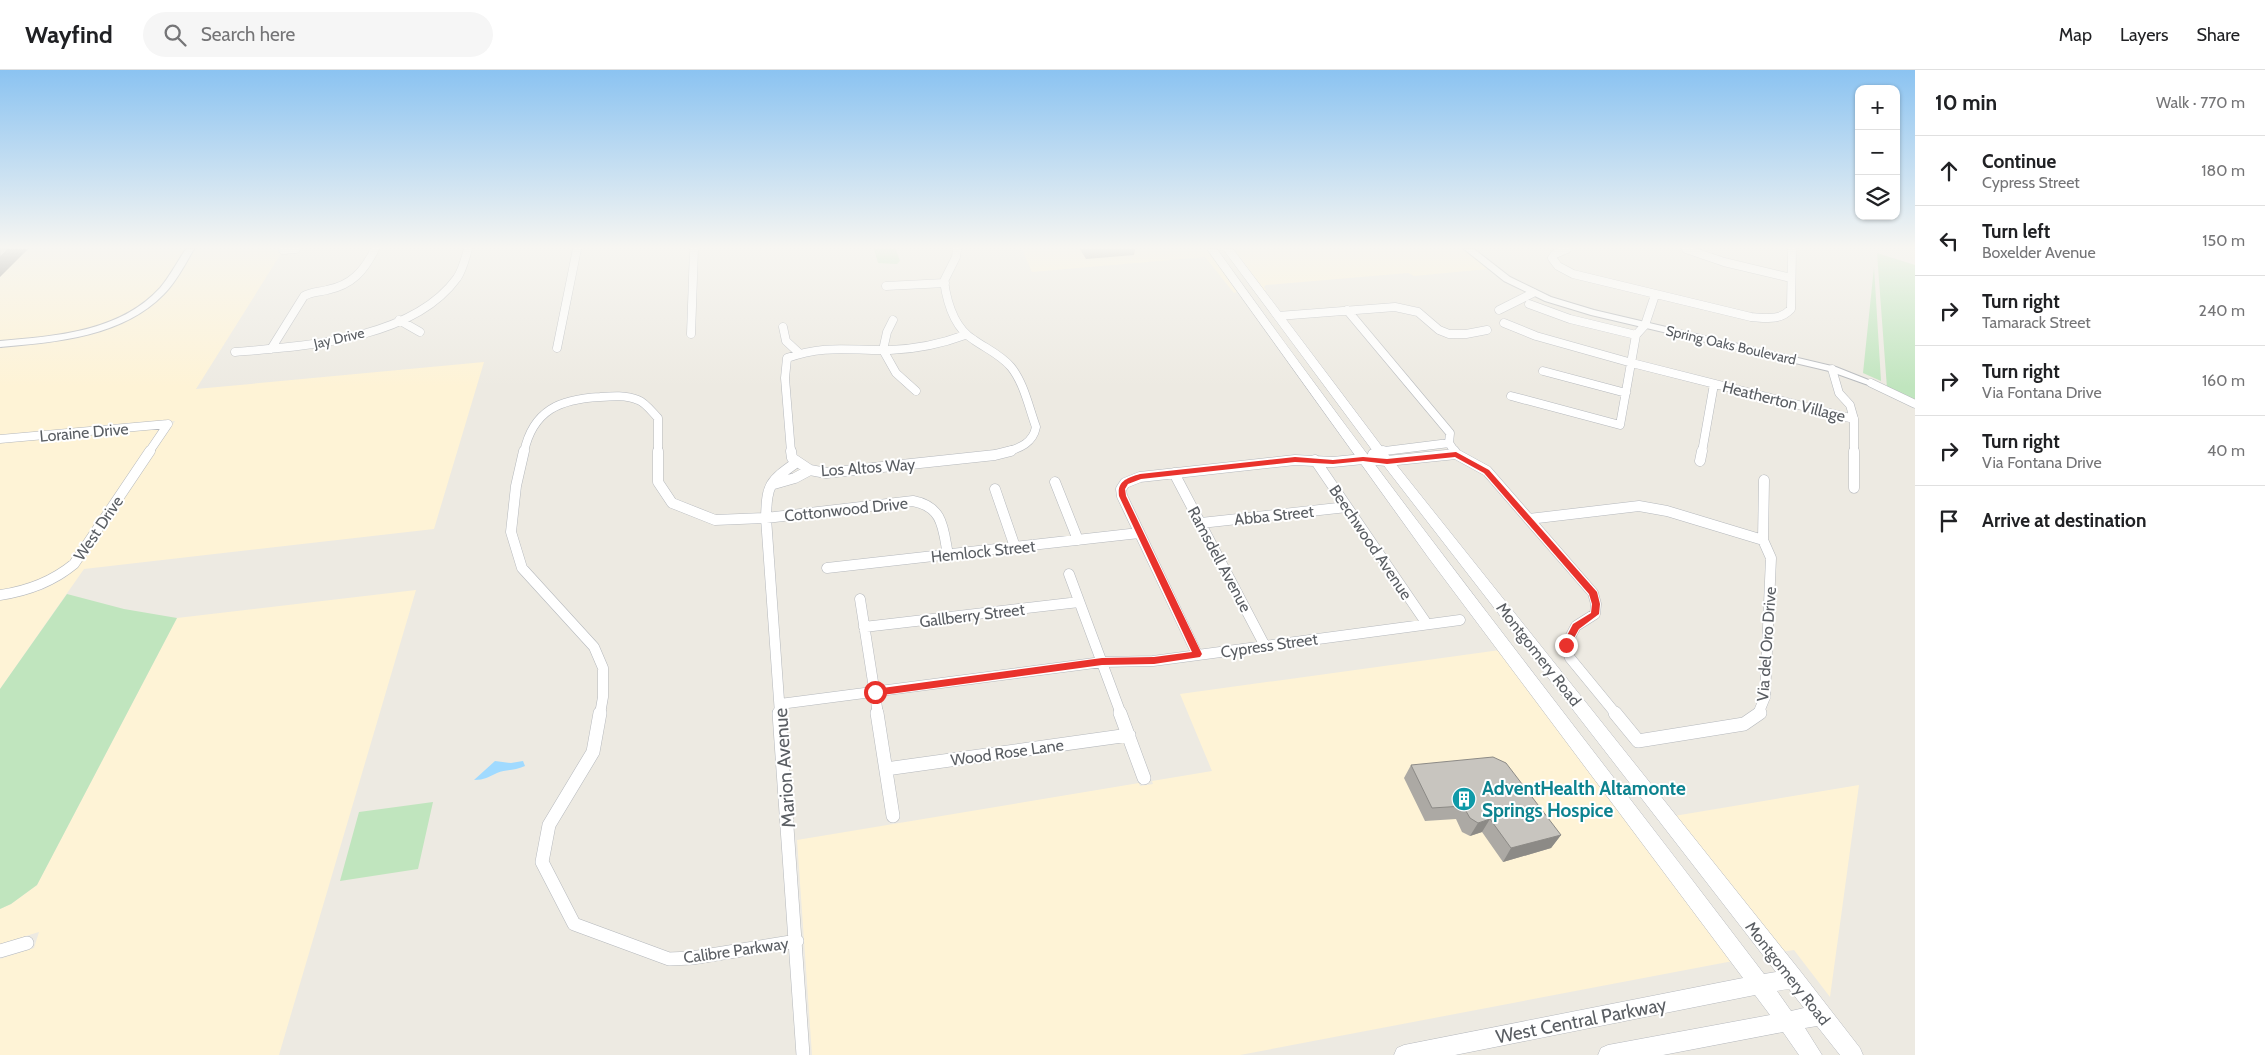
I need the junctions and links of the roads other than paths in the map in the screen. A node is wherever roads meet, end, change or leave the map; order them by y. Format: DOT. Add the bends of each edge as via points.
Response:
graph roads {
  1 [pos="158,295"];
  2 [pos="308,295"];
  3 [pos="439,295"];
  4 [pos="567,295"];
  5 [pos="692,295"];
  6 [pos="948,295"];
  7 [pos="1244,295"];
  8 [pos="1262,295"];
  9 [pos="1529,295"];
  10 [pos="1539,295"];
  11 [pos="1655,295"];
  12 [pos="1791,295"];
  13 [pos="1529,304"];
  14 [pos="1347,310"];
  15 [pos="1499,310"];
  16 [pos="1278,316"];
  17 [pos="399,320"];
  18 [pos="893,320"];
  19 [pos="1504,323"];
  20 [pos="1645,325"];
  21 [pos="783,326"];
  22 [pos="1487,330"];
  23 [pos="420,332"];
  24 [pos="691,334"];
  25 [pos="1636,335"];
  26 [pos="965,336"];
  27 [pos="0,344"];
  28 [pos="557,348"];
  29 [pos="272,349"];
  30 [pos="883,350"];
  31 [pos="235,352"];
  32 [pos="799,353"];
  33 [pos="1632,363"];
  34 [pos="1832,369"];
  35 [pos="1318,370"];
  36 [pos="1298,371"];
  37 [pos="1543,371"];
  38 [pos="1871,383"];
  39 [pos="1714,384"];
  40 [pos="916,391"];
  41 [pos="1626,393"];
  42 [pos="1511,396"];
  43 [pos="1915,404"];
  44 [pos="1854,418"];
  45 [pos="168,424"];
  46 [pos="0,439"];
  47 [pos="1449,443"];
  48 [pos="1456,454"];
  49 [pos="1376,457"];
  50 [pos="1315,460"];
  51 [pos="1700,461"];
  52 [pos="797,462"];
  53 [pos="810,470"];
  54 [pos="1174,473"];
  55 [pos="1764,480"];
  56 [pos="1055,482"];
  57 [pos="774,484"];
  58 [pos="1854,488"];
  59 [pos="996,489"];
  60 [pos="1347,507"];
  61 [pos="766,518"];
  62 [pos="1529,519"];
  63 [pos="1201,523"];
  64 [pos="1139,533"];
  65 [pos="1078,540"];
  66 [pos="1763,540"];
  67 [pos="1014,547"];
  68 [pos="948,555"];
  69 [pos="827,568"];
  70 [pos="1069,574"];
  71 [pos="0,595"];
  72 [pos="860,599"];
  73 [pos="1079,602"];
  74 [pos="1460,620"];
  75 [pos="1427,624"];
  76 [pos="864,627"];
  77 [pos="1265,646"];
  78 [pos="1197,654"];
  79 [pos="1102,662"];
  80 [pos="875,692"];
  81 [pos="780,704"];
  82 [pos="1128,735"];
  83 [pos="886,769"];
  84 [pos="1144,778"];
  85 [pos="893,816"];
  86 [pos="796,941"];
  87 [pos="27,942"];
  88 [pos="0,951"];
  89 [pos="1794,979"];
  90 [pos="1759,984"];
  91 [pos="1822,1015"];
  92 [pos="1787,1021"];
  93 [pos="803,1055"];
  94 [pos="1404,1055"];
  95 [pos="1608,1055"];
  96 [pos="1812,1055"];
  97 [pos="1853,1055"];
  1 -- 27 [label="street" via="123,318 82,333"];
  2 -- 29 [label="street" via="304,296"];
  3 -- 17 [label="street, Jay Drive"];
  4 -- 28 [label="street"];
  5 -- 24 [label="street"];
  6 -- 26 [label="street" via="951,311"];
  7 -- 36 [label="main road, Montgomery Road"];
  8 -- 16 [label="main road, Montgomery Road"];
  9 -- 15 [label="street"];
  10 -- 20 [label="street, Spring Oaks Boulevard"];
  11 -- 12 [label="street" via="1751,316 1776,318 1786,316 1791,309"];
  11 -- 20 [label="street"];
  13 -- 25 [label="street" via="1570,319"];
  14 -- 16 [label="street"];
  14 -- 22 [label="street" via="1402,307 1422,314 1445,333"];
  14 -- 47 [label="street" via="1450,433"];
  16 -- 35 [label="main road, Montgomery Road"];
  17 -- 23 [label="street"];
  17 -- 29 [label="street, Jay Drive" via="345,338"];
  18 -- 30 [label="street"];
  19 -- 33 [label="street, Heatherton Village" via="1536,336"];
  20 -- 25 [label="street"];
  20 -- 34 [label="street, Spring Oaks Boulevard"];
  21 -- 32 [label="street" via="786,342"];
  25 -- 33 [label="street"];
  26 -- 30 [label="street" via="938,344"];
  26 -- 53 [label="street, Los Altos Way" via="995,352 1012,368 1036,427 1023,447 995,455 826,473"];
  29 -- 31 [label="street, Jay Drive"];
  30 -- 32 [label="street" via="836,346"];
  30 -- 40 [label="street" via="896,373"];
  32 -- 52 [label="street, Los Altos Way" via="787,358 785,378 792,458"];
  33 -- 39 [label="street, Heatherton Village"];
  33 -- 41 [label="street"];
  34 -- 38 [label="street, Spring Oaks Boulevard"];
  34 -- 44 [label="street, Heatherton Village" via="1839,393 1850,405"];
  35 -- 36 [label="main road"];
  35 -- 49 [label="main road, Montgomery Road"];
  36 -- 49 [label="main road, Montgomery Road"];
  37 -- 41 [label="street"];
  38 -- 43 [label="street, Spring Oaks Boulevard"];
  39 -- 44 [label="street, Heatherton Village"];
  39 -- 51 [label="street, Heatherton Village"];
  41 -- 42 [label="street" via="1620,425"];
  44 -- 58 [label="street, Heatherton Village"];
  45 -- 46 [label="street, Loraine Drive"];
  45 -- 71 [label="street, West Drive" via="74,564 60,577 40,587"];
  47 -- 48 [label="street"];
  47 -- 49 [label="street"];
  48 -- 49 [label="street"];
  48 -- 62 [label="street" via="1487,471"];
  49 -- 50 [label="street" via="1333,462"];
  49 -- 89 [label="main road, Montgomery Road"];
  49 -- 90 [label="main road, Montgomery Road"];
  50 -- 54 [label="street"];
  50 -- 60 [label="street, Beechwood Avenue"];
  52 -- 53 [label="street, Los Altos Way"];
  52 -- 57 [label="street, Marion Avenue" via="780,474"];
  53 -- 57 [label="street"];
  54 -- 63 [label="street, Ramsdell Avenue"];
  54 -- 64 [label="street" via="1125,482 1122,496"];
  55 -- 66 [label="street, Via del Oro Drive"];
  56 -- 65 [label="street"];
  57 -- 61 [label="street, Marion Avenue" via="767,491"];
  59 -- 67 [label="street"];
  60 -- 63 [label="street, Abba Street"];
  60 -- 75 [label="street, Beechwood Avenue"];
  61 -- 68 [label="street, Cottonwood Drive" via="924,502 938,512"];
  61 -- 81 [label="street, Marion Avenue"];
  61 -- 86 [label="street, Calibre Parkway" via="715,520 672,503 658,482 658,418 640,400 598,396 576,398 557,406 536,421 527,436 516,486 511,532 522,568 594,647 603,668 603,697 593,752 549,825 542,862 574,924 669,959"];
  62 -- 66 [label="street" via="1639,506 1667,511"];
  62 -- 66 [label="street, Via del Oro Drive" via="1592,592 1596,604 1595,614 1576,626 1566,645 1570,658 1638,741 1744,724 1760,713 1765,697 1771,558"];
  63 -- 77 [label="street, Ramsdell Avenue"];
  64 -- 65 [label="street, Hemlock Street"];
  64 -- 78 [label="street"];
  65 -- 67 [label="street, Hemlock Street"];
  67 -- 68 [label="street, Hemlock Street"];
  68 -- 69 [label="street, Hemlock Street"];
  70 -- 73 [label="street"];
  72 -- 76 [label="street"];
  73 -- 76 [label="street, Gallberry Street"];
  73 -- 79 [label="street"];
  74 -- 75 [label="street, Cypress Street"];
  75 -- 77 [label="street, Cypress Street"];
  76 -- 80 [label="street"];
  77 -- 78 [label="street, Cypress Street"];
  78 -- 79 [label="street, Cypress Street"];
  79 -- 80 [label="street, Cypress Street"];
  79 -- 82 [label="street"];
  80 -- 81 [label="street, Cypress Street"];
  80 -- 83 [label="street"];
  81 -- 86 [label="street, Marion Avenue"];
  82 -- 83 [label="street, Wood Rose Lane"];
  82 -- 84 [label="street"];
  83 -- 85 [label="street"];
  86 -- 93 [label="street, Marion Avenue"];
  87 -- 88 [label="street"];
  89 -- 90 [label="main road, West Central Parkway"];
  89 -- 91 [label="main road, Montgomery Road"];
  90 -- 92 [label="main road, Montgomery Road"];
  90 -- 94 [label="main road, West Central Parkway"];
  91 -- 92 [label="main road"];
  91 -- 97 [label="main road, Montgomery Road"];
  92 -- 95 [label="main road"];
  92 -- 96 [label="main road, Montgomery Road"];
}
